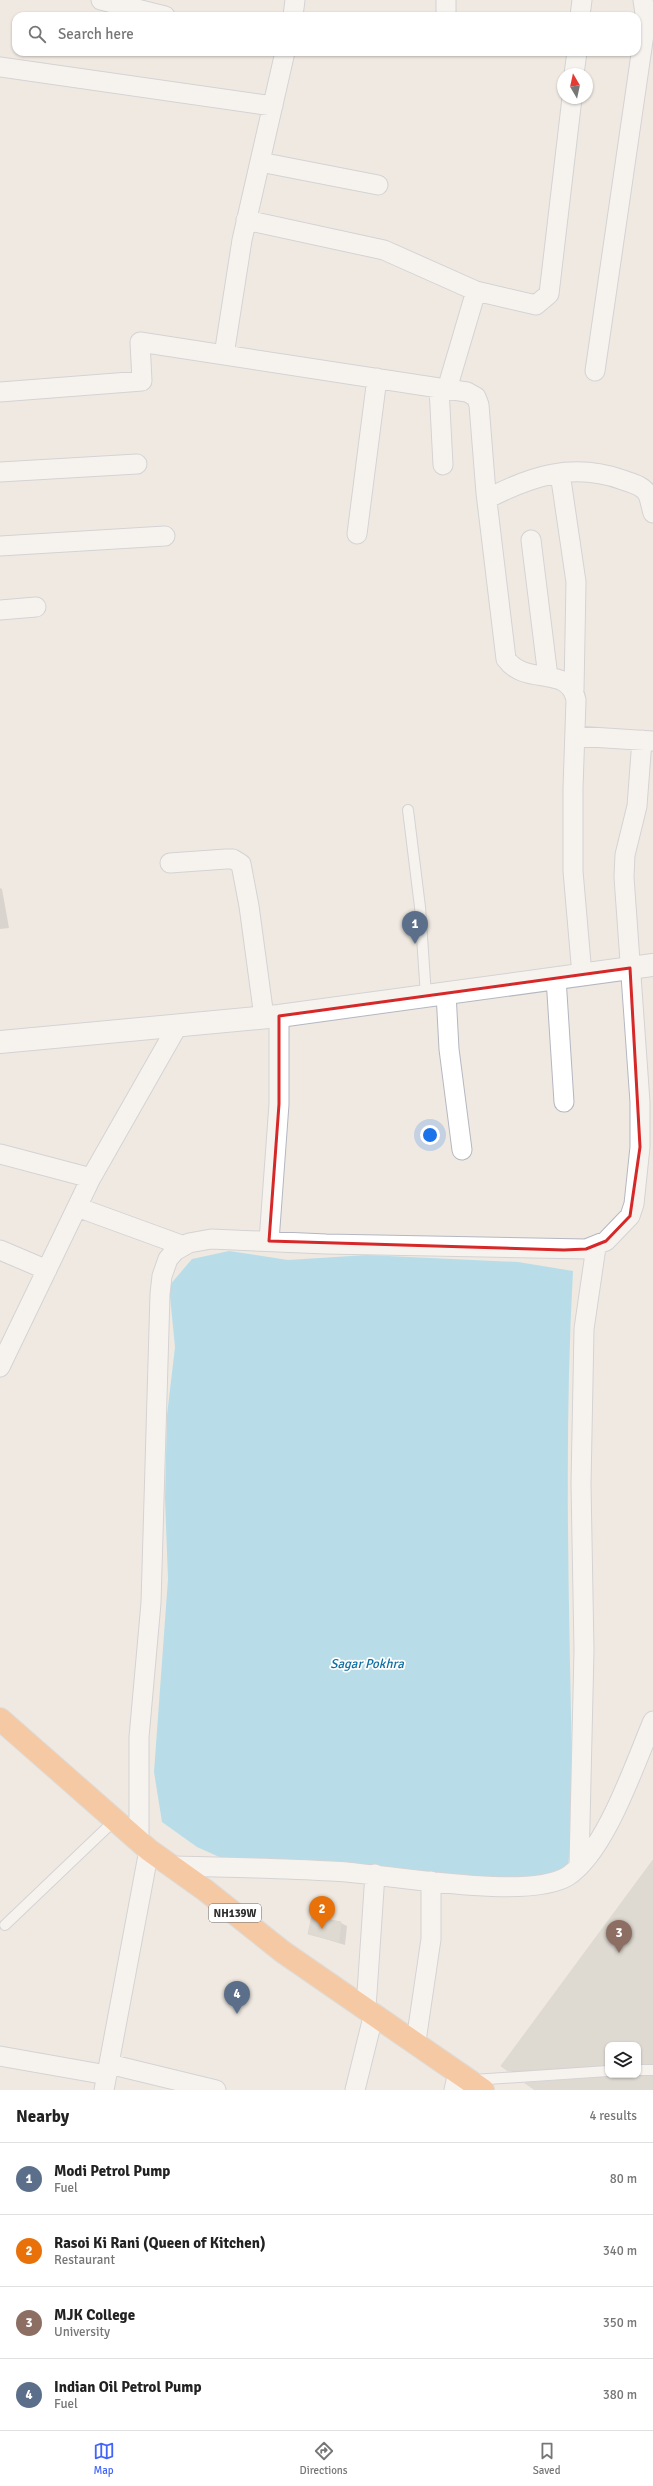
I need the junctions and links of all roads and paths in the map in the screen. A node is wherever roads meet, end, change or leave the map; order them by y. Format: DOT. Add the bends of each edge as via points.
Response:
graph roads {
  1 [pos="102,0"];
  2 [pos="295,0"];
  3 [pos="582,0"];
  4 [pos="643,0"];
  5 [pos="149,12"];
  6 [pos="294,12"];
  7 [pos="580,12"];
  8 [pos="641,54"];
  9 [pos="284,56"];
  10 [pos="576,56"];
  11 [pos="641,56"];
  12 [pos="0,67"];
  13 [pos="575,68"];
  14 [pos="571,104"];
  15 [pos="273,106"];
  16 [pos="260,162"];
  17 [pos="378,185"];
  18 [pos="246,220"];
  19 [pos="476,291"];
  20 [pos="224,355"];
  21 [pos="595,371"];
  22 [pos="377,378"];
  23 [pos="443,388"];
  24 [pos="0,392"];
  25 [pos="137,464"];
  26 [pos="443,465"];
  27 [pos="0,472"];
  28 [pos="560,473"];
  29 [pos="486,491"];
  30 [pos="653,513"];
  31 [pos="357,534"];
  32 [pos="165,536"];
  33 [pos="531,540"];
  34 [pos="0,546"];
  35 [pos="36,607"];
  36 [pos="0,610"];
  37 [pos="548,677"];
  38 [pos="574,690"];
  39 [pos="575,736"];
  40 [pos="647,740"];
  41 [pos="408,810"];
  42 [pos="170,863"];
  43 [pos="653,965"];
  44 [pos="630,968"];
  45 [pos="582,975"];
  46 [pos="556,978"];
  47 [pos="436,994"];
  48 [pos="271,1016"];
  49 [pos="178,1025"];
  50 [pos="0,1042"];
  51 [pos="564,1102"];
  52 [pos="640,1102"];
  53 [pos="653,1131"];
  54 [pos="462,1150"];
  55 [pos="0,1154"];
  56 [pos="91,1178"];
  57 [pos="77,1207"];
  58 [pos="269,1241"];
  59 [pos="184,1246"];
  60 [pos="596,1247"];
  61 [pos="0,1250"];
  62 [pos="47,1270"];
  63 [pos="0,1367"];
  64 [pos="0,1719"];
  65 [pos="653,1721"];
  66 [pos="115,1820"];
  67 [pos="144,1846"];
  68 [pos="171,1866"];
  69 [pos="579,1867"];
  70 [pos="375,1874"];
  71 [pos="431,1881"];
  72 [pos="5,1925"];
  73 [pos="370,2011"];
  74 [pos="416,2041"];
  75 [pos="0,2056"];
  76 [pos="641,2070"];
  77 [pos="653,2070"];
  78 [pos="605,2071"];
  79 [pos="107,2076"];
  80 [pos="466,2083"];
  81 [pos="216,2090"];
  82 [pos="355,2090"];
  1 -- 5 [label="street"];
  2 -- 6 [label="street"];
  3 -- 7 [label="street"];
  4 -- 8 [label="street" via="646,20"];
  9 -- 15 [label="street"];
  10 -- 13 [label="street"];
  11 -- 21 [label="street"];
  12 -- 15 [label="street"];
  14 -- 19 [label="street" via="549,294 536,305"];
  15 -- 16 [label="street"];
  16 -- 17 [label="street"];
  16 -- 18 [label="street"];
  18 -- 19 [label="street" via="384,250"];
  18 -- 20 [label="street"];
  19 -- 23 [label="street"];
  20 -- 22 [label="street"];
  20 -- 24 [label="street" via="140,342 142,381"];
  22 -- 23 [label="street"];
  22 -- 31 [label="street"];
  23 -- 26 [label="street"];
  23 -- 29 [label="street" via="468,392 476,397 479,405"];
  25 -- 27 [label="street"];
  28 -- 29 [label="street"];
  28 -- 30 [label="street" via="604,474 642,487 648,494"];
  28 -- 38 [label="street" via="576,582"];
  29 -- 37 [label="street" via="506,659 520,672"];
  32 -- 34 [label="street"];
  33 -- 37 [label="street"];
  35 -- 36 [label="street"];
  37 -- 38 [label="street" via="567,682"];
  38 -- 39 [label="street"];
  39 -- 40 [label="street"];
  39 -- 45 [label="street" via="573,871"];
  40 -- 44 [label="street" via="637,806 626,855 625,898"];
  41 -- 47 [label="lane" via="420,907"];
  42 -- 48 [label="street" via="233,859 240,864"];
  43 -- 44 [label="street"];
  44 -- 45 [label="street"];
  44 -- 52 [label="street"];
  45 -- 46 [label="street"];
  46 -- 47 [label="street"];
  46 -- 51 [label="street"];
  47 -- 48 [label="street"];
  47 -- 54 [label="street" via="449,1049"];
  48 -- 49 [label="street"];
  48 -- 58 [label="street" via="279,1104"];
  49 -- 50 [label="street"];
  49 -- 56 [label="street"];
  52 -- 53 [label="street"];
  52 -- 60 [label="street" via="640,1147 634,1204 630,1216 621,1228"];
  55 -- 56 [label="street"];
  56 -- 57 [label="street"];
  57 -- 59 [label="street"];
  57 -- 62 [label="street"];
  58 -- 59 [label="street" via="211,1238"];
  58 -- 60 [label="street" via="564,1250"];
  59 -- 67 [label="street" via="168,1259 162,1276 160,1294 151,1603 139,1737"];
  60 -- 69 [label="street" via="584,1329 581,1484 584,1650"];
  61 -- 62 [label="street"];
  62 -- 63 [label="street"];
  64 -- 66 [label="highway, NH139W"];
  65 -- 69 [label="street" via="612,1818"];
  66 -- 67 [label="highway, NH139W"];
  66 -- 72 [label="lane"];
  67 -- 68 [label="highway, NH139W"];
  67 -- 79 [label="street"];
  68 -- 70 [label="street" via="282,1868"];
  68 -- 73 [label="highway, NH139W" via="283,1952"];
  69 -- 71 [label="street" via="567,1876 540,1886 468,1886"];
  70 -- 71 [label="street"];
  70 -- 73 [label="street"];
  71 -- 74 [label="street" via="430,1939"];
  73 -- 74 [label="highway, NH139W"];
  73 -- 82 [label="street"];
  74 -- 80 [label="highway, NH139W"];
  75 -- 79 [label="street"];
  76 -- 77 [label="lane"];
  78 -- 80 [label="lane"];
  79 -- 81 [label="street"];
}
